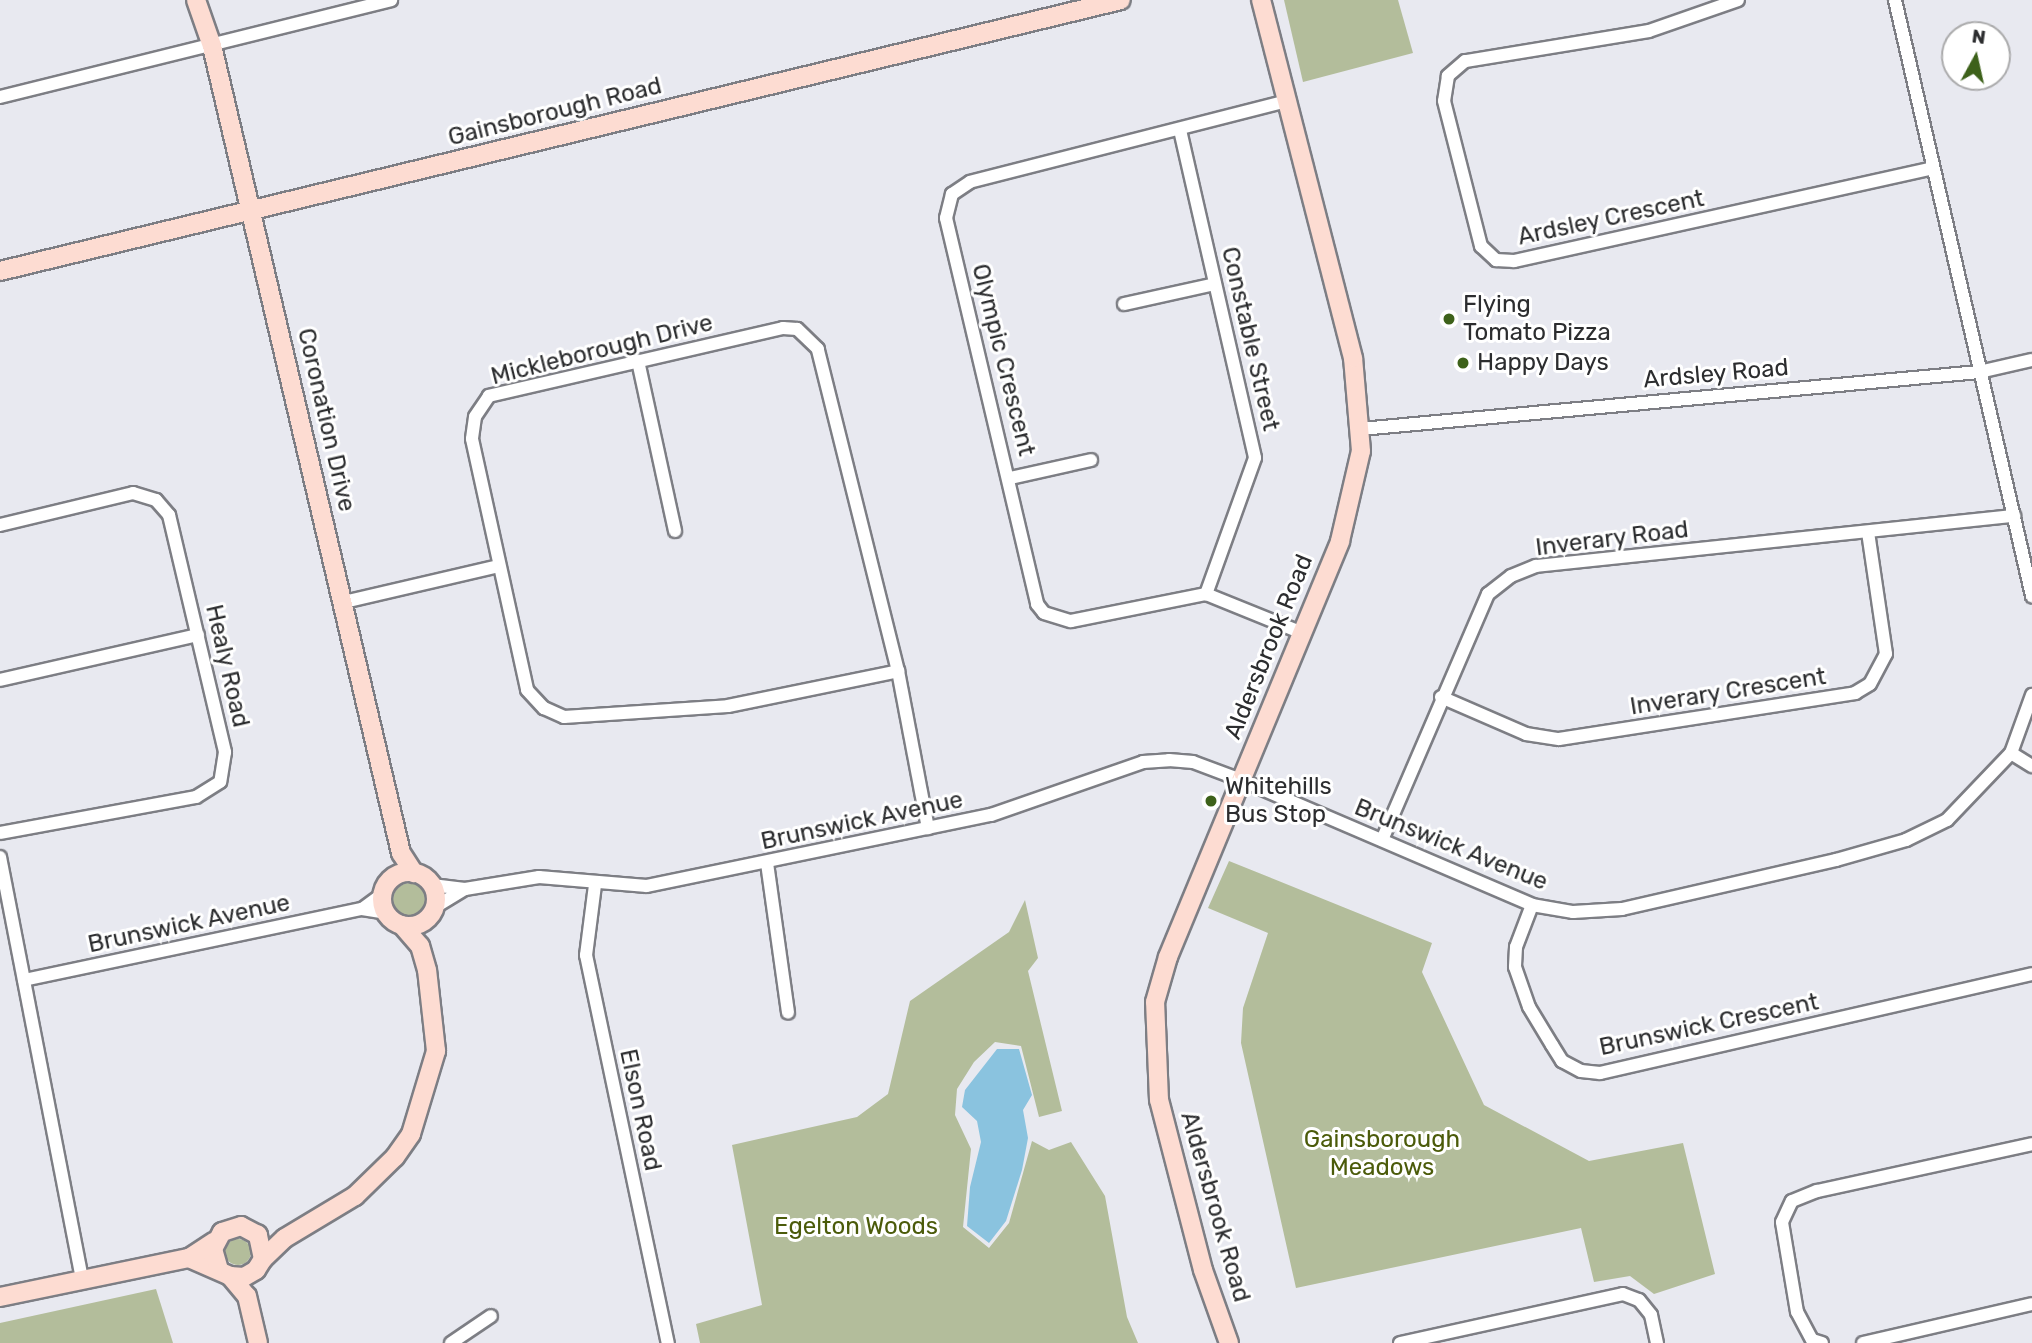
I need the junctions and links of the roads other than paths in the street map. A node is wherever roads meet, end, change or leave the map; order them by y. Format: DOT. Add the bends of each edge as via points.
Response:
graph roads {
  1 [pos="196,0"];
  2 [pos="391,0"];
  3 [pos="1122,0"];
  4 [pos="1261,0"];
  5 [pos="1738,0"];
  6 [pos="1895,0"];
  7 [pos="212,46"];
  8 [pos="0,97"];
  9 [pos="1287,101"];
  10 [pos="1180,130"];
  11 [pos="1934,168"];
  12 [pos="251,211"];
  13 [pos="0,271"];
  14 [pos="1215,284"];
  15 [pos="1124,304"];
  16 [pos="638,360"];
  17 [pos="2032,360"];
  18 [pos="1979,372"];
  19 [pos="1361,429"];
  20 [pos="1091,460"];
  21 [pos="1010,478"];
  22 [pos="2014,516"];
  23 [pos="0,526"];
  24 [pos="675,531"];
  25 [pos="1868,532"];
  26 [pos="499,566"];
  27 [pos="1206,594"];
  28 [pos="2032,596"];
  29 [pos="344,602"];
  30 [pos="1300,632"];
  31 [pos="198,635"];
  32 [pos="898,671"];
  33 [pos="0,680"];
  34 [pos="2032,695"];
  35 [pos="1441,697"];
  36 [pos="2011,753"];
  37 [pos="2032,765"];
  38 [pos="1241,780"];
  39 [pos="928,828"];
  40 [pos="0,833"];
  41 [pos="1382,840"];
  42 [pos="401,853"];
  43 [pos="0,858"];
  44 [pos="767,863"];
  45 [pos="414,873"];
  46 [pos="394,877"];
  47 [pos="595,884"];
  48 [pos="432,885"];
  49 [pos="465,889"];
  50 [pos="383,894"];
  51 [pos="1532,905"];
  52 [pos="362,909"];
  53 [pos="431,912"];
  54 [pos="386,913"];
  55 [pos="402,925"];
  56 [pos="420,946"];
  57 [pos="2032,974"];
  58 [pos="24,980"];
  59 [pos="788,1013"];
  60 [pos="2032,1143"];
  61 [pos="258,1234"];
  62 [pos="285,1238"];
  63 [pos="214,1242"];
  64 [pos="189,1258"];
  65 [pos="260,1264"];
  66 [pos="224,1272"];
  67 [pos="82,1278"];
  68 [pos="247,1296"];
  69 [pos="0,1297"];
  70 [pos="2032,1304"];
  71 [pos="491,1316"];
  72 [pos="258,1343"];
  73 [pos="451,1343"];
  74 [pos="668,1343"];
  75 [pos="1229,1343"];
  76 [pos="1401,1343"];
  77 [pos="1657,1343"];
  78 [pos="1822,1343"];
  79 [pos="1863,1343"];
  1 -- 7 [label="street, Coronation Drive"];
  2 -- 7 [label="street"];
  3 -- 12 [label="street, Gainsborough Road"];
  4 -- 9 [label="street, Aldersbrook Road"];
  5 -- 11 [label="street, Ardsley Crescent" via="1649,31 1465,61 1448,76 1444,101 1481,246 1496,260 1514,261"];
  6 -- 11 [label="street"];
  7 -- 8 [label="street"];
  7 -- 12 [label="street, Coronation Drive"];
  9 -- 10 [label="street, Olympic Crescent"];
  9 -- 19 [label="street, Aldersbrook Road" via="1353,358"];
  10 -- 14 [label="street, Constable Street"];
  10 -- 21 [label="street, Olympic Crescent" via="970,182 953,194 946,218"];
  11 -- 18 [label="street"];
  12 -- 13 [label="street, Gainsborough Road"];
  12 -- 29 [label="street, Coronation Drive"];
  14 -- 15 [label="street"];
  14 -- 27 [label="street, Constable Street" via="1255,458"];
  16 -- 24 [label="street"];
  16 -- 26 [label="street, Mickleborough Drive" via="489,396 475,417 472,439"];
  16 -- 32 [label="street, Mickleborough Drive" via="783,328 797,329 818,349"];
  17 -- 18 [label="street, Ardsley Road"];
  18 -- 19 [label="street, Ardsley Road"];
  18 -- 22 [label="street"];
  19 -- 30 [label="street, Aldersbrook Road" via="1354,492 1340,541"];
  20 -- 21 [label="street"];
  21 -- 27 [label="street, Olympic Crescent" via="1037,604 1044,613 1071,621"];
  22 -- 25 [label="street, Inverary Road"];
  22 -- 28 [label="street"];
  23 -- 31 [label="street, Healy Road" via="133,493 156,500 169,514"];
  25 -- 35 [label="street, Inverary Road" via="1536,566 1511,576 1488,594"];
  25 -- 35 [label="street, Inverary Crescent" via="1886,654 1870,684 1855,693 1559,739 1526,734"];
  26 -- 29 [label="street"];
  26 -- 32 [label="street, Mickleborough Drive" via="527,690 544,708 564,717 728,706"];
  27 -- 30 [label="street"];
  29 -- 42 [label="street, Coronation Drive"];
  30 -- 38 [label="street, Aldersbrook Road"];
  31 -- 33 [label="street"];
  31 -- 40 [label="street, Healy Road" via="225,752 220,782 196,797"];
  32 -- 39 [label="street, Mickleborough Drive"];
  34 -- 36 [label="street, Brunswick Avenue"];
  35 -- 41 [label="street, Inverary Road"];
  36 -- 37 [label="street"];
  36 -- 51 [label="street, Brunswick Avenue" via="1947,820 1906,840 1622,909 1573,912"];
  38 -- 39 [label="street, Brunswick Avenue" via="1192,762 1143,762 991,815"];
  38 -- 41 [label="street, Brunswick Avenue"];
  38 -- 75 [label="street, Aldersbrook Road" via="1168,957 1155,1002 1159,1100 1203,1270"];
  39 -- 44 [label="street, Brunswick Avenue"];
  41 -- 51 [label="street, Brunswick Avenue"];
  42 -- 45 [label="street, Coronation Drive"];
  42 -- 46 [label="street, Coronation Drive"];
  43 -- 58 [label="street"];
  44 -- 47 [label="street, Brunswick Avenue" via="647,886"];
  44 -- 59 [label="street"];
  45 -- 46 [label="street"];
  45 -- 48 [label="street"];
  46 -- 50 [label="street"];
  47 -- 49 [label="street, Brunswick Avenue" via="539,877"];
  47 -- 74 [label="street, Elson Road" via="586,955"];
  48 -- 49 [label="street, Brunswick Avenue"];
  48 -- 53 [label="street"];
  49 -- 53 [label="street, Brunswick Avenue"];
  50 -- 52 [label="street, Brunswick Avenue"];
  50 -- 54 [label="street"];
  51 -- 57 [label="street, Brunswick Crescent" via="1516,947 1516,967 1529,1007 1552,1045 1562,1061 1581,1071 1600,1073"];
  52 -- 54 [label="street, Brunswick Avenue"];
  52 -- 58 [label="street, Brunswick Avenue"];
  53 -- 55 [label="street" via="416,925"];
  53 -- 56 [label="street"];
  54 -- 55 [label="street"];
  55 -- 56 [label="street"];
  56 -- 62 [label="street" via="428,970 436,1051 411,1134 395,1157 355,1196 321,1221"];
  58 -- 67 [label="street"];
  60 -- 78 [label="street" via="1817,1191 1792,1201 1782,1222 1797,1312 1812,1340"];
  61 -- 62 [label="street"];
  61 -- 63 [label="street" via="234,1226"];
  61 -- 65 [label="street"];
  62 -- 65 [label="street"];
  63 -- 64 [label="street"];
  63 -- 66 [label="street"];
  64 -- 66 [label="street"];
  64 -- 67 [label="street"];
  65 -- 66 [label="street" via="244,1277"];
  65 -- 68 [label="street"];
  66 -- 68 [label="street"];
  67 -- 69 [label="street"];
  68 -- 72 [label="street"];
  70 -- 79 [label="street"];
  71 -- 73 [label="street"];
  76 -- 77 [label="street" via="1623,1294 1639,1300 1651,1315"];
}
